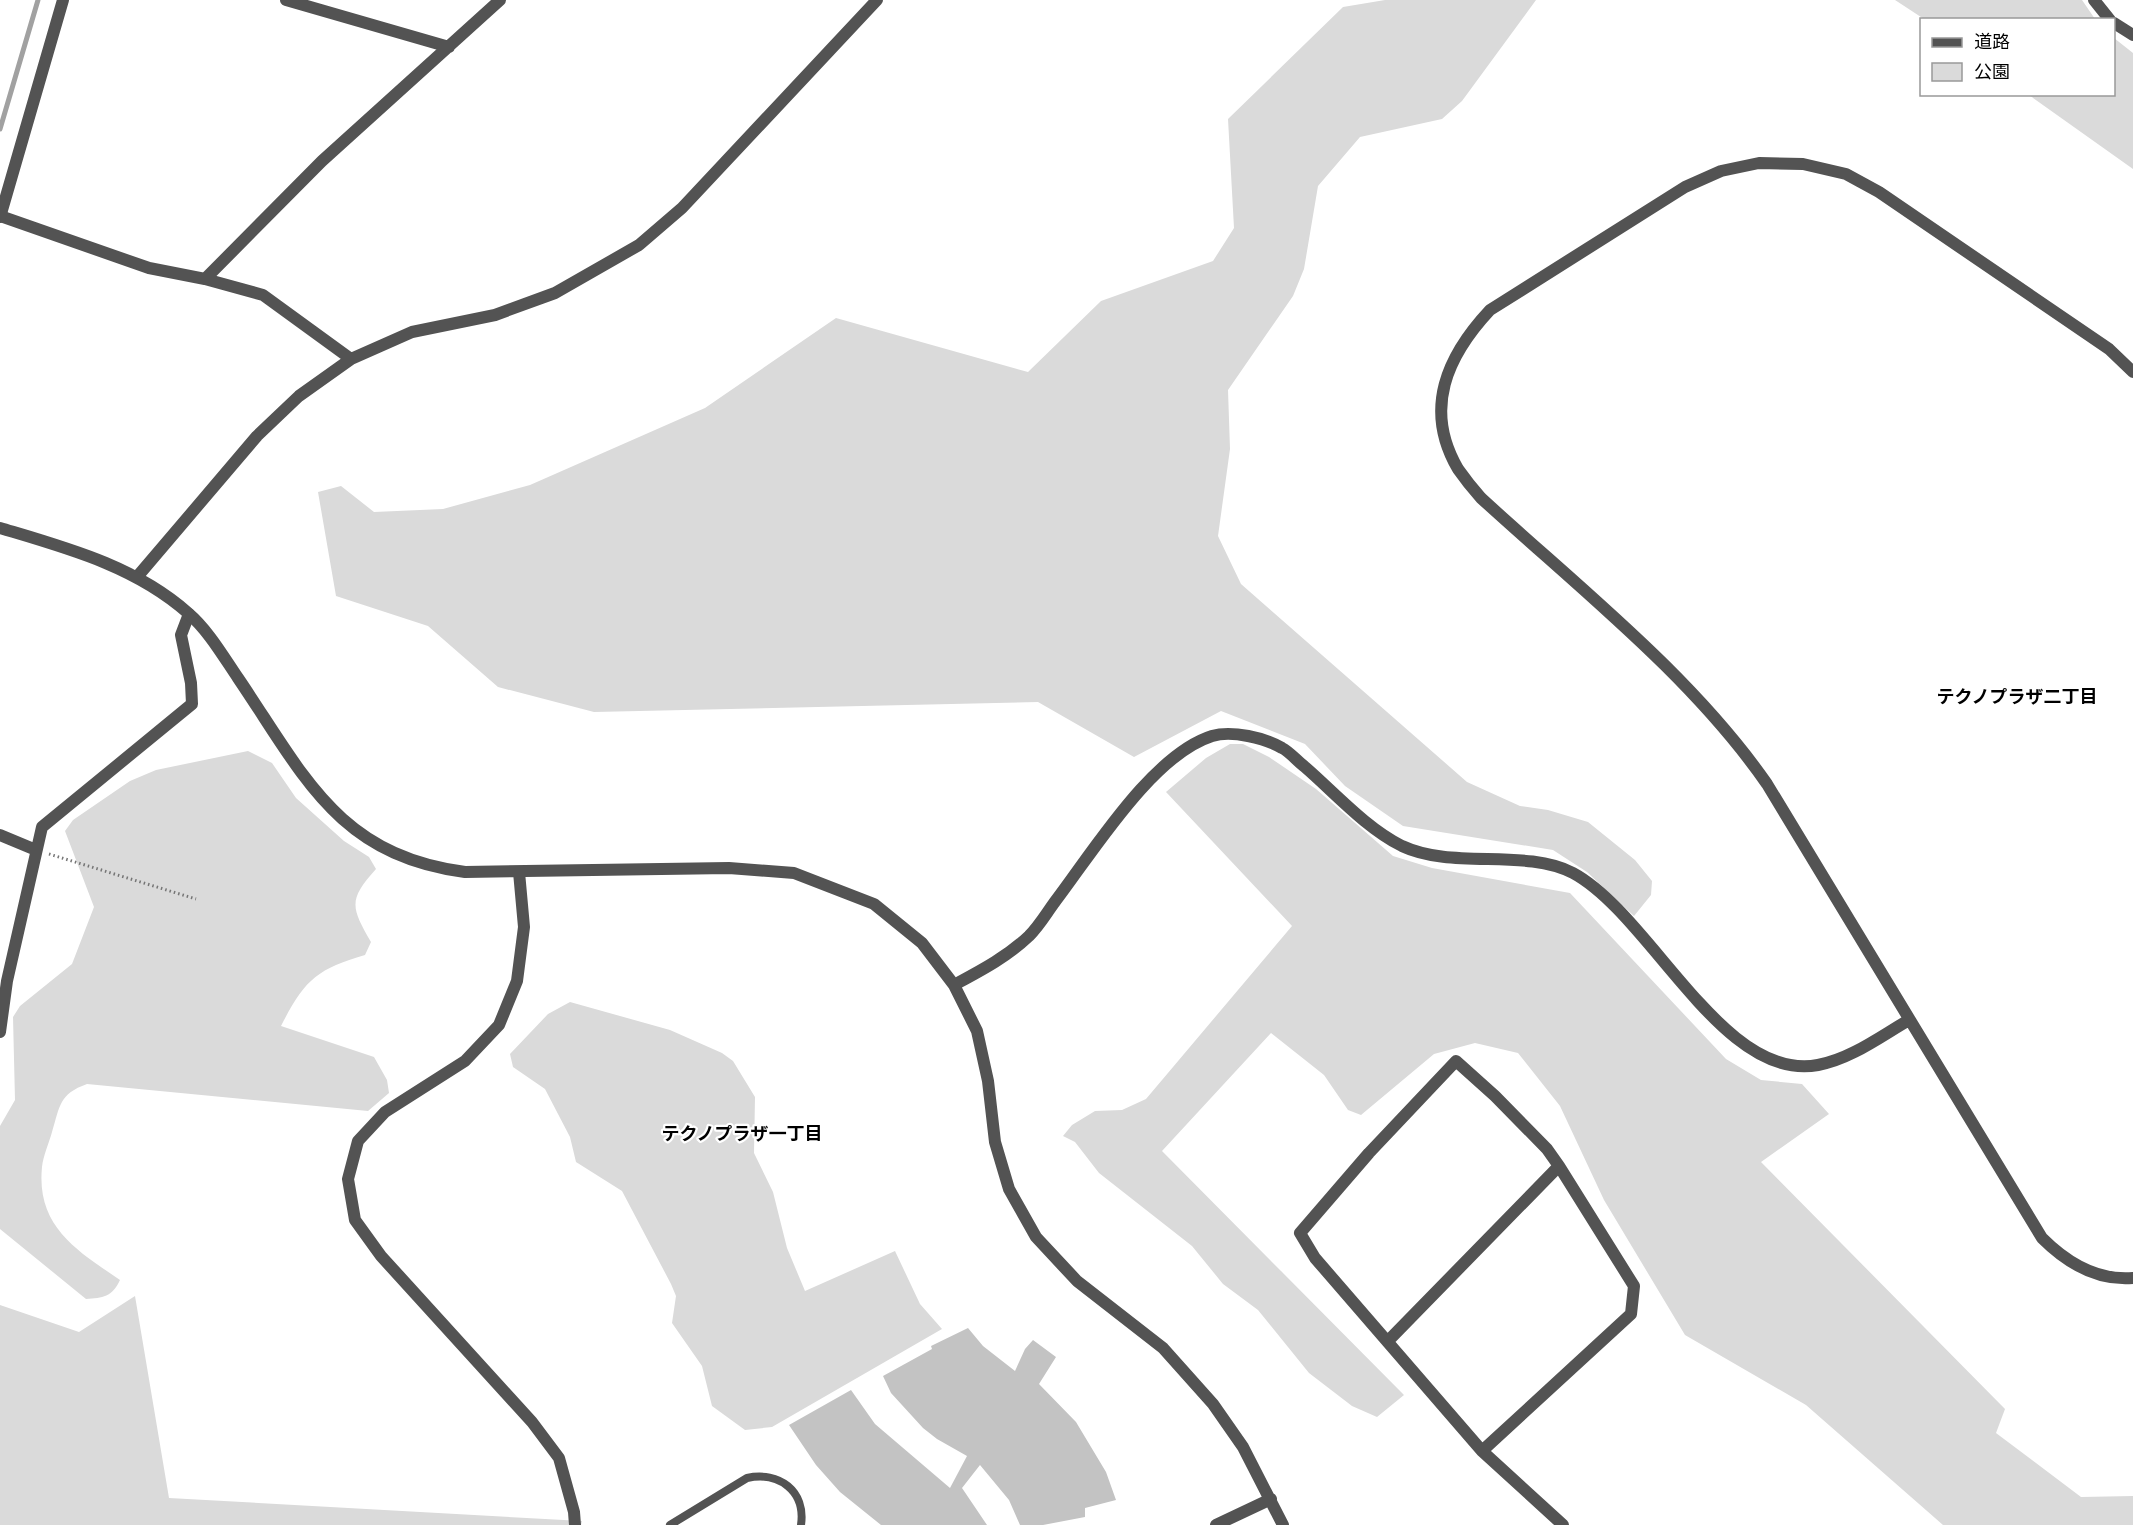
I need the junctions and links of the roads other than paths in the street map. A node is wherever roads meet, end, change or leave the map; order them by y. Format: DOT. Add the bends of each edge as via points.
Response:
graph roads {
  1 [pos="63,0"];
  2 [pos="286,0"];
  3 [pos="500,0"];
  4 [pos="877,0"];
  5 [pos="2094,0"];
  6 [pos="2108,18"];
  7 [pos="2115,24"];
  8 [pos="2133,35"];
  9 [pos="449,47"];
  10 [pos="0,217"];
  11 [pos="205,279"];
  12 [pos="351,359"];
  13 [pos="2133,372"];
  14 [pos="0,528"];
  15 [pos="137,577"];
  16 [pos="189,614"];
  17 [pos="0,835"];
  18 [pos="36,850"];
  19 [pos="519,872"];
  20 [pos="954,985"];
  21 [pos="1909,1020"];
  22 [pos="0,1032"];
  23 [pos="1559,1166"];
  24 [pos="2133,1278"];
  25 [pos="1388,1341"];
  26 [pos="1482,1451"];
  27 [pos="1271,1499"];
  28 [pos="575,1525"];
  29 [pos="670,1525"];
  30 [pos="801,1525"];
  31 [pos="1216,1525"];
  32 [pos="1283,1525"];
  33 [pos="1563,1525"];
  1 -- 10 [label="street"];
  2 -- 9 [label="street"];
  3 -- 9 [label="street"];
  4 -- 12 [label="street" via="682,208 639,245 555,293 495,315 412,332"];
  5 -- 6 [label="street"];
  7 -- 8 [label="street"];
  9 -- 11 [label="street" via="322,161"];
  10 -- 11 [label="street" via="149,268"];
  11 -- 12 [label="street" via="263,295"];
  12 -- 15 [label="street" via="299,396 257,436"];
  13 -- 21 [label="street" via="2109,350 1879,192 1846,174 1803,164 1759,163 1721,171 1684,187 1490,310 1467,334 1449,366 1442,397 1444,434 1458,468 1481,498 1680,680 1743,749"];
  14 -- 15 [label="street" via="82,552"];
  15 -- 16 [label="street"];
  16 -- 18 [label="street" via="181,635 192,704 42,827"];
  16 -- 19 [label="street" via="222,655 315,792 344,823 382,849 430,867 465,872"];
  17 -- 18 [label="street"];
  18 -- 22 [label="street" via="7,981"];
  19 -- 20 [label="street" via="729,868 794,873 874,904 922,943"];
  19 -- 28 [label="street" via="524,927 517,981 499,1025 465,1061 385,1112 358,1141 348,1179 355,1220 381,1256 532,1422 559,1458"];
  20 -- 21 [label="street" via="999,960 1030,935 1150,778 1183,749 1215,734 1245,735 1281,747 1372,826 1403,846 1473,860 1545,864 1573,874 1613,905 1730,1035 1766,1059 1792,1067 1819,1065 1850,1054"];
  20 -- 27 [label="street" via="976,1031 988,1081 995,1142 1009,1190 1036,1237 1077,1281 1163,1348 1213,1404"];
  21 -- 24 [label="street" via="2042,1239 2059,1256 2089,1272"];
  23 -- 25 [label="street"];
  23 -- 25 [label="street" via="1540,1142 1456,1061 1361,1161 1300,1233 1314,1257"];
  23 -- 26 [label="street" via="1634,1286 1631,1314"];
  25 -- 26 [label="street"];
  26 -- 33 [label="street"];
  27 -- 31 [label="street"];
  27 -- 32 [label="street"];
  29 -- 30 [label="lane" via="747,1478 761,1475 785,1482 794,1491 800,1502"];
}
